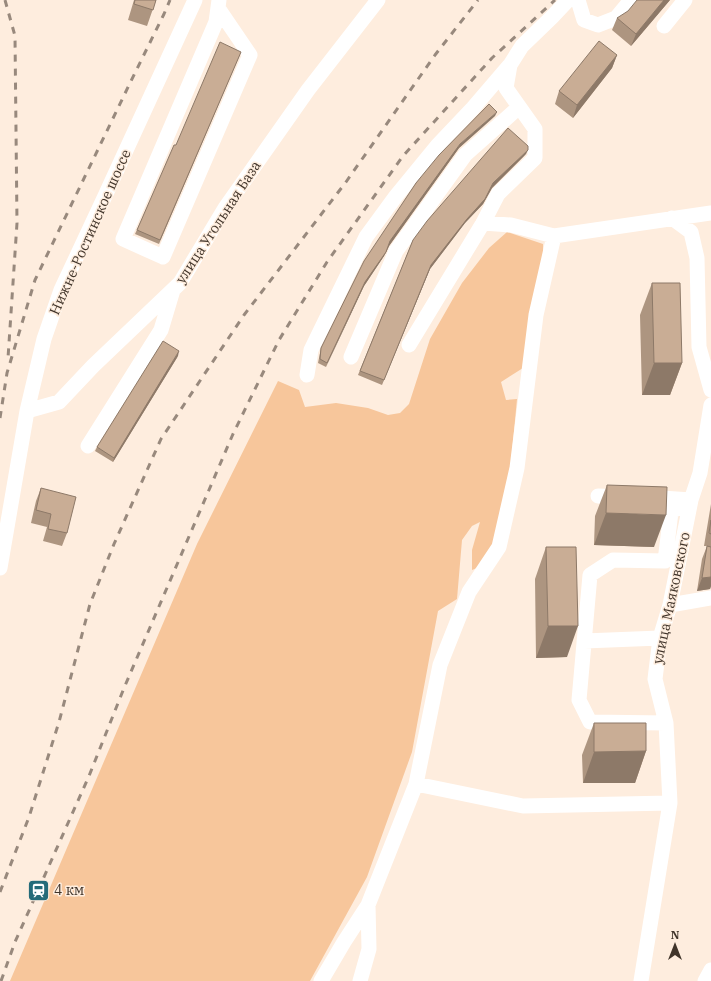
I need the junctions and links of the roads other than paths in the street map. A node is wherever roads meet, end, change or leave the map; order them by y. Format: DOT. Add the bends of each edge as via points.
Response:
graph roads {
  1 [pos="194,0"];
  2 [pos="378,0"];
  3 [pos="568,0"];
  4 [pos="578,0"];
  5 [pos="631,0"];
  6 [pos="685,0"];
  7 [pos="218,4"];
  8 [pos="664,26"];
  9 [pos="510,65"];
  10 [pos="518,108"];
  11 [pos="711,212"];
  12 [pos="672,218"];
  13 [pos="483,223"];
  14 [pos="554,236"];
  15 [pos="173,290"];
  16 [pos="409,345"];
  17 [pos="351,357"];
  18 [pos="307,375"];
  19 [pos="711,390"];
  20 [pos="711,405"];
  21 [pos="27,411"];
  22 [pos="88,446"];
  23 [pos="700,473"];
  24 [pos="711,484"];
  25 [pos="598,496"];
  26 [pos="691,500"];
  27 [pos="0,568"];
  28 [pos="711,598"];
  29 [pos="670,605"];
  30 [pos="660,638"];
  31 [pos="584,641"];
  32 [pos="666,724"];
  33 [pos="416,784"];
  34 [pos="670,803"];
  35 [pos="368,905"];
  36 [pos="711,970"];
  37 [pos="321,981"];
  38 [pos="360,981"];
  39 [pos="641,981"];
  40 [pos="705,981"];
  1 -- 21 [label="street, Нижне-Ростинское шоссе" via="61,290 44,339"];
  2 -- 15 [label="street, улица Угольная База" via="308,90 224,208 180,283"];
  3 -- 9 [label="street" via="522,46"];
  4 -- 5 [label="street" via="584,20 598,25 616,18"];
  6 -- 8 [label="street"];
  7 -- 7 [label="street" via="250,55 163,257 123,239 216,22"];
  9 -- 10 [label="street" via="506,88"];
  9 -- 18 [label="street" via="437,146 366,237 311,350"];
  10 -- 13 [label="street" via="535,130 535,158 498,194"];
  10 -- 17 [label="street" via="465,155 396,251"];
  11 -- 12 [label="street"];
  12 -- 14 [label="street"];
  12 -- 19 [label="street" via="691,232 697,258 699,347"];
  13 -- 14 [label="street" via="511,225"];
  13 -- 16 [label="street"];
  14 -- 33 [label="street" via="536,315 517,468 499,548 469,592 440,665"];
  15 -- 21 [label="street, улица Угольная База" via="92,366 59,402"];
  15 -- 22 [label="street" via="161,330"];
  20 -- 23 [label="street, улица Маяковского"];
  21 -- 27 [label="street, Нижне-Ростинское шоссе"];
  23 -- 24 [label="street"];
  23 -- 26 [label="street, улица Маяковского"];
  25 -- 26 [label="street"];
  26 -- 29 [label="street, улица Маяковского"];
  26 -- 31 [label="street" via="671,512 665,560 613,560 590,574"];
  28 -- 29 [label="street"];
  29 -- 30 [label="street, улица Маяковского"];
  30 -- 31 [label="street"];
  30 -- 32 [label="street, улица Маяковского" via="655,678"];
  31 -- 32 [label="street" via="579,700 590,722"];
  32 -- 34 [label="street, улица Маяковского"];
  33 -- 34 [label="street" via="523,806"];
  33 -- 35 [label="street"];
  34 -- 39 [label="street, улица Маяковского"];
  35 -- 37 [label="street"];
  35 -- 38 [label="street" via="369,949"];
  36 -- 40 [label="street"];
}
